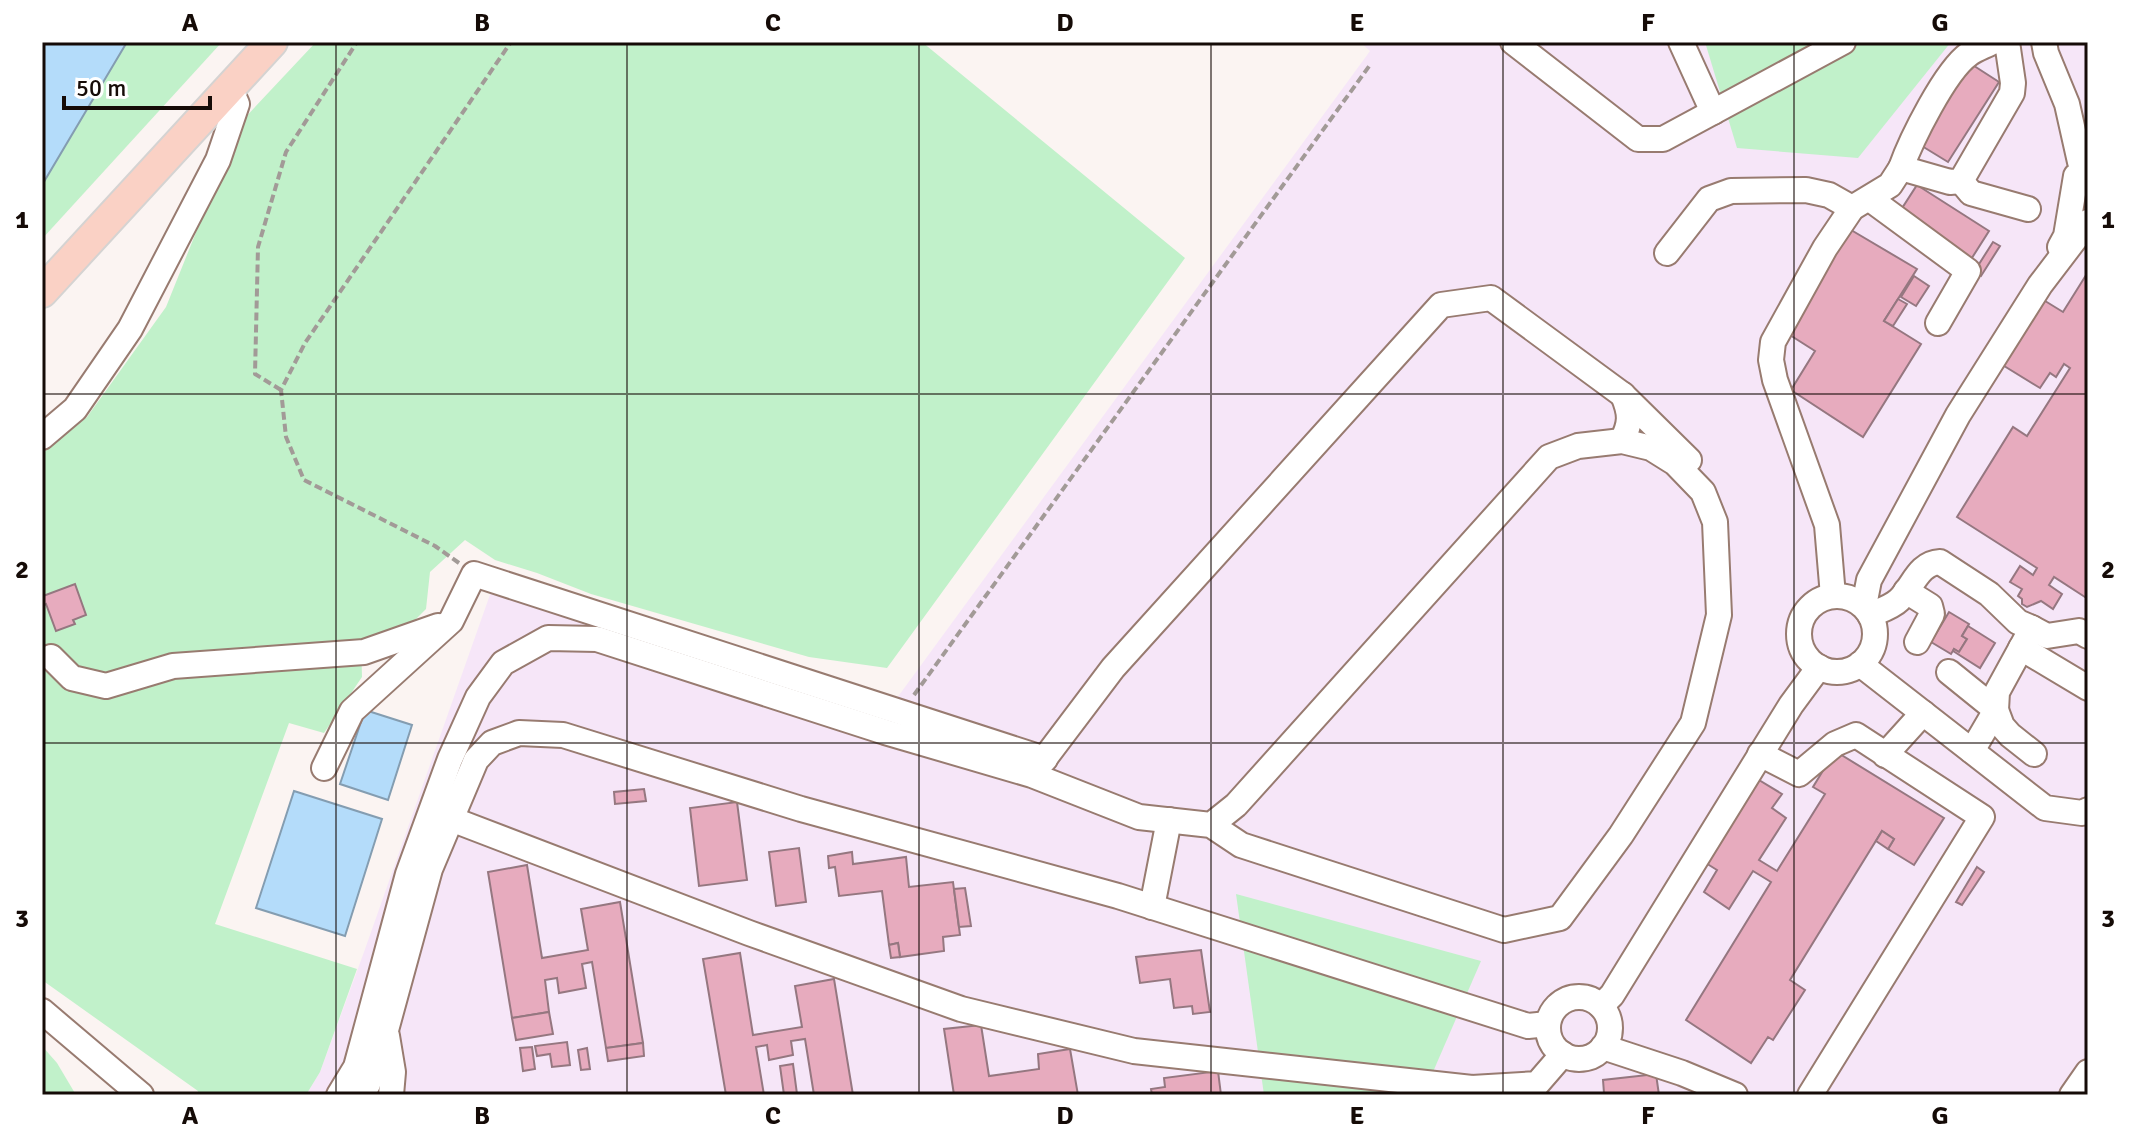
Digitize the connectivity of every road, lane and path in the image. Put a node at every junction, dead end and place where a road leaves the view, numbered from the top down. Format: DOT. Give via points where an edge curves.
graph roads {
  1 [pos="249,42"];
  2 [pos="272,42"];
  3 [pos="357,42"];
  4 [pos="511,42"];
  5 [pos="1513,42"];
  6 [pos="1681,42"];
  7 [pos="1843,42"];
  8 [pos="1992,42"];
  9 [pos="2007,42"];
  10 [pos="2044,42"];
  11 [pos="1370,65"];
  12 [pos="230,88"];
  13 [pos="1713,112"];
  14 [pos="2081,161"];
  15 [pos="1901,168"];
  16 [pos="1961,181"];
  17 [pos="1861,203"];
  18 [pos="2088,204"];
  19 [pos="2028,209"];
  20 [pos="2088,222"];
  21 [pos="1667,253"];
  22 [pos="42,266"];
  23 [pos="2040,285"];
  24 [pos="42,292"];
  25 [pos="1938,323"];
  26 [pos="281,390"];
  27 [pos="1623,395"];
  28 [pos="42,437"];
  29 [pos="1622,441"];
  30 [pos="1703,492"];
  31 [pos="474,574"];
  32 [pos="1906,591"];
  33 [pos="1833,596"];
  34 [pos="1867,611"];
  35 [pos="451,621"];
  36 [pos="2088,636"];
  37 [pos="2027,638"];
  38 [pos="1917,642"];
  39 [pos="51,657"];
  40 [pos="1860,664"];
  41 [pos="1819,667"];
  42 [pos="1949,672"];
  43 [pos="2088,688"];
  44 [pos="1996,710"];
  45 [pos="902,712"];
  46 [pos="1923,713"];
  47 [pos="1972,751"];
  48 [pos="1760,754"];
  49 [pos="2034,754"];
  50 [pos="1885,755"];
  51 [pos="1038,767"];
  52 [pos="324,768"];
  53 [pos="2088,810"];
  54 [pos="451,819"];
  55 [pos="1169,820"];
  56 [pos="1211,825"];
  57 [pos="1152,907"];
  58 [pos="1601,1006"];
  59 [pos="42,1011"];
  60 [pos="1548,1024"];
  61 [pos="386,1030"];
  62 [pos="1603,1047"];
  63 [pos="1563,1054"];
  64 [pos="2088,1072"];
  65 [pos="365,1090"];
  66 [pos="134,1092"];
  67 [pos="395,1094"];
  68 [pos="339,1095"];
  69 [pos="1735,1095"];
  70 [pos="1810,1095"];
  71 [pos="2072,1095"];
  1 -- 22 [label="main road"];
  2 -- 12 [label="main road"];
  3 -- 26 [label="path" via="286,152 258,247 255,374"];
  4 -- 26 [label="path" via="305,343"];
  5 -- 13 [label="street" via="1638,139 1663,139"];
  6 -- 13 [label="street"];
  7 -- 13 [label="street"];
  8 -- 15 [label="street" via="1956,67 1917,129"];
  9 -- 16 [label="street" via="2012,93"];
  10 -- 14 [label="street"];
  11 -- 45 [label="path"];
  12 -- 24 [label="main road"];
  12 -- 28 [label="street" via="237,104 218,160 130,329 75,409"];
  14 -- 18 [label="street" via="2080,192"];
  14 -- 23 [label="street" via="2066,236"];
  15 -- 16 [label="street"];
  15 -- 17 [label="street" via="1890,185"];
  16 -- 19 [label="street" via="1971,193"];
  17 -- 21 [label="street" via="1806,190 1731,191 1709,199"];
  17 -- 25 [label="street" via="1968,271"];
  17 -- 33 [label="street" via="1825,248 1773,342 1771,360 1827,525"];
  20 -- 23 [label="street"];
  23 -- 34 [label="street" via="1958,415 1869,580"];
  26 -- 31 [label="path" via="286,437 304,480 435,546"];
  27 -- 29 [label="street" via="1630,424"];
  27 -- 30 [label="street" via="1688,459"];
  27 -- 51 [label="street" via="1491,298 1441,305 1113,668"];
  29 -- 30 [label="street" via="1651,448 1675,463"];
  29 -- 56 [label="street" via="1578,446 1549,457 1236,805"];
  30 -- 56 [label="street" via="1715,522 1719,615 1693,723 1560,918 1504,930 1241,845"];
  31 -- 35 [label="street"];
  31 -- 45 [label="street"];
  32 -- 34 [label="street" via="1898,602"];
  32 -- 37 [label="street" via="1922,569 1940,562 1989,594"];
  32 -- 38 [label="street" via="1930,606 1932,614"];
  33 -- 34 [label="street" via="1844,596"];
  33 -- 41 [label="street" via="1811,606 1800,627 1803,650"];
  34 -- 40 [label="street" via="1875,636"];
  35 -- 39 [label="street" via="364,652 173,666 106,686 72,678"];
  35 -- 52 [label="street" via="352,711"];
  36 -- 37 [label="street" via="2079,631"];
  37 -- 43 [label="street"];
  37 -- 44 [label="street" via="1997,692"];
  40 -- 41 [label="street" via="1841,672"];
  40 -- 46 [label="street"];
  41 -- 48 [label="street"];
  42 -- 44 [label="street"];
  44 -- 47 [label="street"];
  44 -- 49 [label="street" via="2002,726"];
  45 -- 51 [label="street"];
  46 -- 47 [label="street"];
  46 -- 50 [label="street"];
  47 -- 53 [label="street" via="2045,808"];
  48 -- 50 [label="street" via="1799,774 1835,744 1856,735"];
  48 -- 58 [label="street"];
  50 -- 70 [label="street" via="1982,817"];
  51 -- 55 [label="street" via="1139,817"];
  51 -- 68 [label="street" via="885,732 597,639 548,638 503,663 478,697 408,874 356,1067"];
  54 -- 57 [label="street" via="476,760 492,743 519,733 563,735 801,809"];
  54 -- 61 [label="street" via="430,869"];
  54 -- 63 [label="street" via="961,1009 1134,1051 1472,1088 1537,1084"];
  55 -- 56 [label="street"];
  55 -- 57 [label="street"];
  57 -- 60 [label="street" via="1528,1026"];
  58 -- 60 [label="street" via="1574,997 1556,1006"];
  58 -- 62 [label="street" via="1610,1022"];
  59 -- 66 [label="street"];
  60 -- 63 [label="street" via="1551,1041"];
  61 -- 65 [label="street"];
  61 -- 67 [label="street"];
  62 -- 63 [label="street" via="1588,1057"];
  62 -- 69 [label="street"];
  64 -- 71 [label="street"];
  65 -- 67 [label="street"];
}
